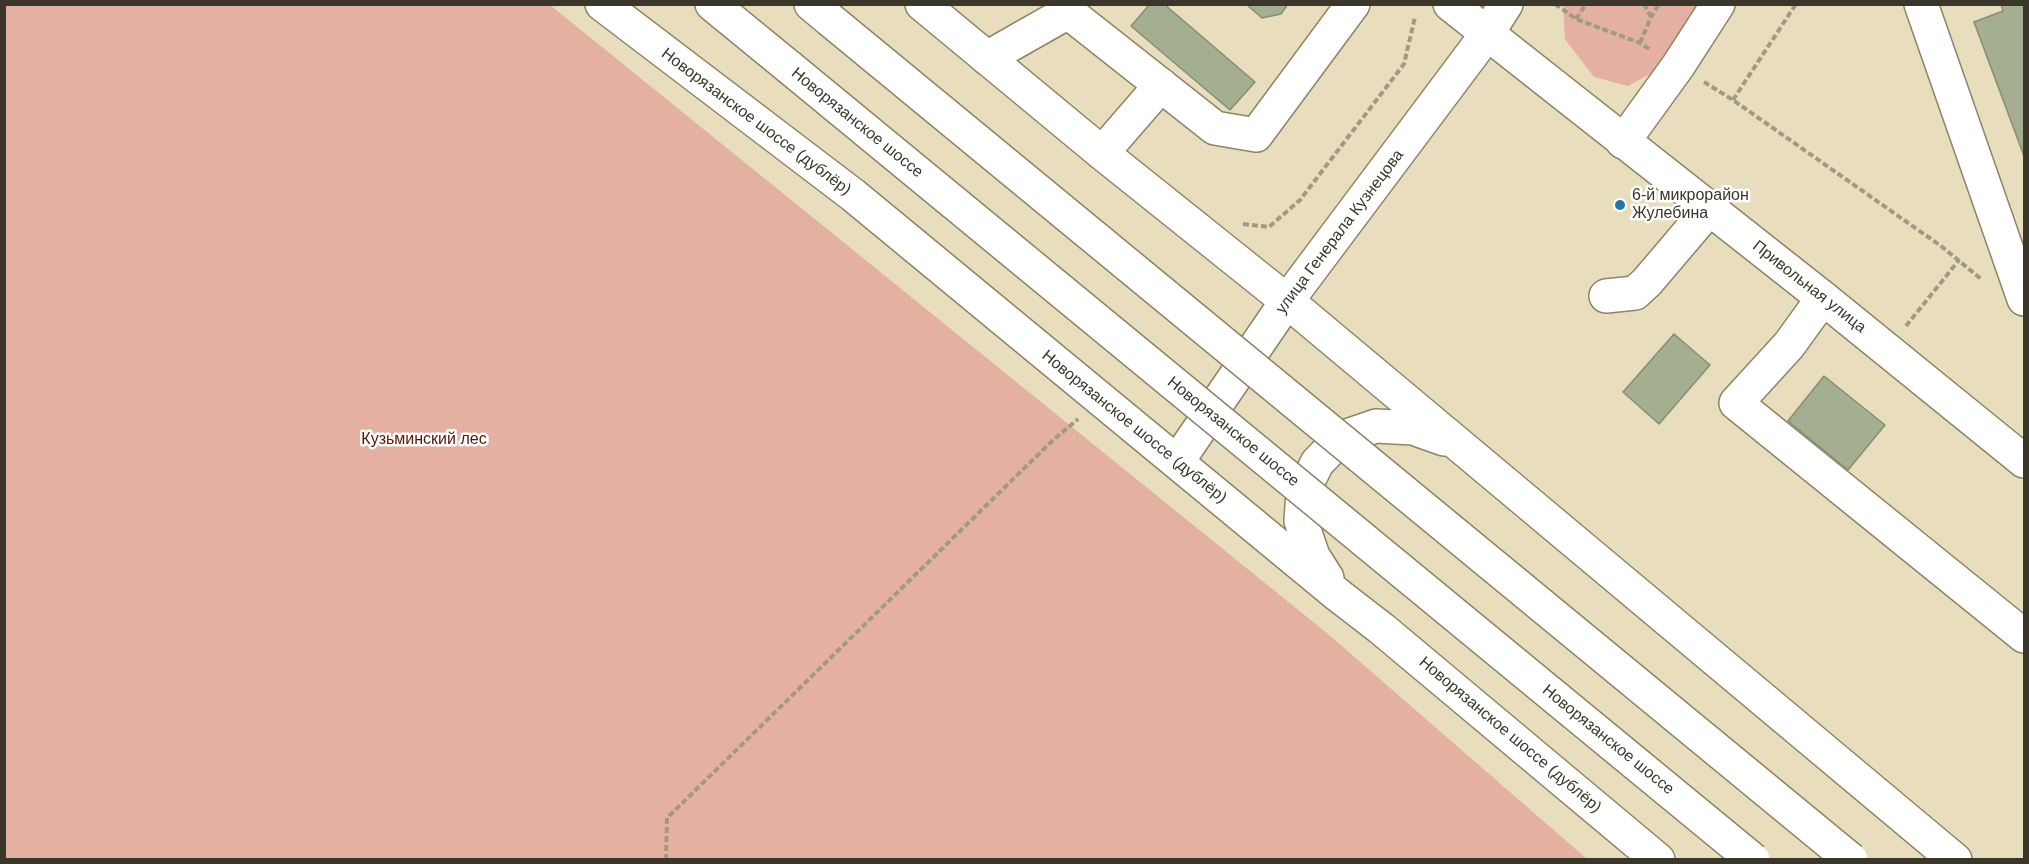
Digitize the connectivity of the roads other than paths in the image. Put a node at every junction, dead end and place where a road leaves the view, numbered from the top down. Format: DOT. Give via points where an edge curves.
graph roads {
  1 [pos="602,4"];
  2 [pos="712,4"];
  3 [pos="922,4"];
  4 [pos="1353,4"];
  5 [pos="1450,4"];
  6 [pos="1506,4"];
  7 [pos="1718,4"];
  8 [pos="1921,4"];
  9 [pos="1067,8"];
  10 [pos="820,12"];
  11 [pos="1487,34"];
  12 [pos="987,58"];
  13 [pos="1161,85"];
  14 [pos="1623,142"];
  15 [pos="1102,153"];
  16 [pos="1709,209"];
  17 [pos="1606,296"];
  18 [pos="1823,298"];
  19 [pos="2025,298"];
  20 [pos="1287,301"];
  21 [pos="1454,442"];
  22 [pos="2025,461"];
  23 [pos="1177,462"];
  24 [pos="1338,595"];
  25 [pos="2025,636"];
  26 [pos="1658,860"];
  27 [pos="1754,860"];
  28 [pos="1851,860"];
  29 [pos="1955,860"];
  1 -- 23 [label="main road, Новорязанское шоссе (дублёр)" via="853,195"];
  2 -- 27 [label="main road, Новорязанское шоссе, bridge"];
  3 -- 12 [label="main road"];
  4 -- 13 [label="main road" via="1256,135 1215,128"];
  5 -- 11 [label="main road, Привольная улица"];
  6 -- 11 [label="main road, улица Генерала Кузнецова"];
  7 -- 14 [label="main road"];
  8 -- 19 [label="main road"];
  9 -- 12 [label="main road"];
  9 -- 13 [label="main road"];
  10 -- 28 [label="main road, bridge"];
  11 -- 14 [label="main road, Привольная улица"];
  11 -- 20 [label="main road, улица Генерала Кузнецова"];
  12 -- 15 [label="main road"];
  13 -- 15 [label="main road"];
  14 -- 16 [label="main road, Привольная улица"];
  15 -- 20 [label="main road"];
  16 -- 17 [label="main road" via="1635,293"];
  16 -- 18 [label="main road, Привольная улица"];
  18 -- 22 [label="main road, Привольная улица"];
  18 -- 25 [label="main road" via="1789,345 1736,403"];
  20 -- 21 [label="main road"];
  20 -- 23 [label="main road, улица Генерала Кузнецова"];
  21 -- 24 [label="main road" via="1413,428 1376,426 1341,438 1317,463 1303,492 1301,521 1313,556"];
  21 -- 29 [label="main road"];
  23 -- 24 [label="main road, Новорязанское шоссе (дублёр)"];
  24 -- 26 [label="main road, Новорязанское шоссе (дублёр)"];
}
